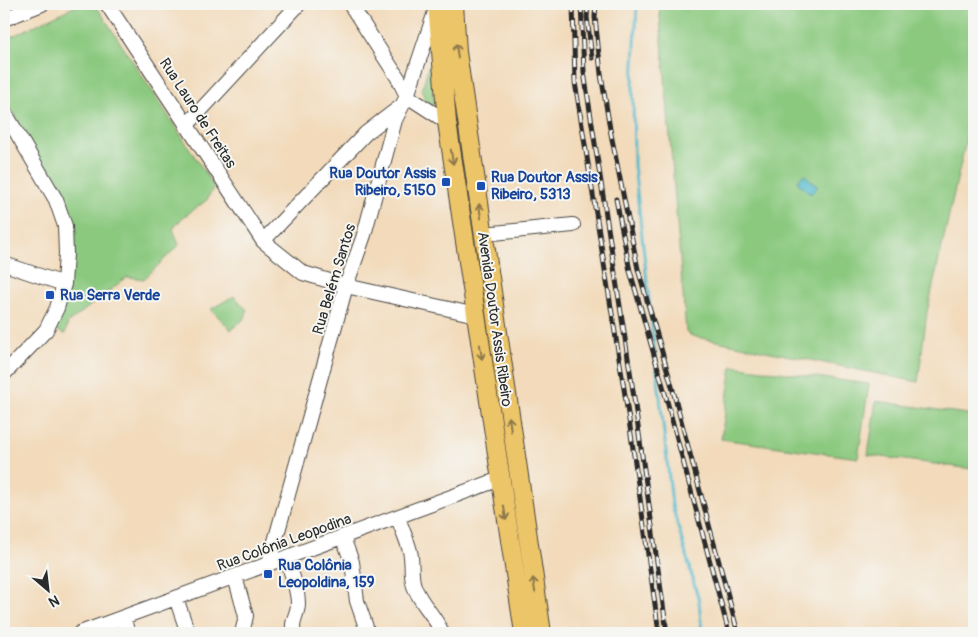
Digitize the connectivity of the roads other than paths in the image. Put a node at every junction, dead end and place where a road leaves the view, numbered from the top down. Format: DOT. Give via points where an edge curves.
graph roads {
  1 [pos="42,4"];
  2 [pos="107,4"];
  3 [pos="299,4"];
  4 [pos="350,4"];
  5 [pos="443,5"];
  6 [pos="4,19"];
  7 [pos="404,101"];
  8 [pos="4,111"];
  9 [pos="447,122"];
  10 [pos="186,126"];
  11 [pos="573,225"];
  12 [pos="484,234"];
  13 [pos="263,240"];
  14 [pos="4,264"];
  15 [pos="64,284"];
  16 [pos="346,286"];
  17 [pos="476,315"];
  18 [pos="4,374"];
  19 [pos="500,479"];
  20 [pos="398,518"];
  21 [pos="343,538"];
  22 [pos="286,558"];
  23 [pos="270,563"];
  24 [pos="235,577"];
  25 [pos="176,598"];
  26 [pos="123,618"];
  27 [pos="80,633"];
  28 [pos="128,633"];
  29 [pos="188,633"];
  30 [pos="242,633"];
  31 [pos="294,633"];
  32 [pos="368,633"];
  33 [pos="442,633"];
  34 [pos="524,633"];
  35 [pos="542,633"];
  1 -- 6 [label="street"];
  2 -- 10 [label="street, Rua Lauro de Freitas"];
  3 -- 10 [label="street"];
  4 -- 7 [label="street" via="398,78"];
  5 -- 7 [label="street, Rua Belém Santos"];
  5 -- 9 [label="main road, Avenida Doutor Assis Ribeiro"];
  12 -- 5 [label="main road, Avenida Doutor Assis Ribeiro, one-way" via="457,52"];
  7 -- 9 [label="street"];
  7 -- 13 [label="street" via="366,133"];
  7 -- 16 [label="street, Rua Belém Santos"];
  8 -- 15 [label="street" via="56,200 65,226"];
  9 -- 17 [label="main road, Avenida Doutor Assis Ribeiro, one-way"];
  10 -- 13 [label="street, Rua Lauro de Freitas"];
  11 -- 12 [label="street"];
  35 -- 12 [label="main road, Avenida Doutor Assis Ribeiro, one-way"];
  13 -- 16 [label="street, Rua Lauro de Freitas" via="303,273"];
  14 -- 15 [label="street"];
  15 -- 18 [label="street" via="46,330"];
  16 -- 17 [label="street, Rua Lauro de Freitas"];
  16 -- 23 [label="street, Rua Belém Santos"];
  17 -- 19 [label="main road, Avenida Doutor Assis Ribeiro, one-way"];
  19 -- 20 [label="street, Rua Colônia Leopodina"];
  19 -- 34 [label="main road, Avenida Doutor Assis Ribeiro, one-way"];
  20 -- 21 [label="street, Rua Colônia Leopodina"];
  20 -- 33 [label="street" via="411,552 414,586 424,606 436,618"];
  21 -- 22 [label="street, Rua Colônia Leopodina"];
  21 -- 32 [label="street" via="352,562 357,601"];
  22 -- 23 [label="street, Rua Colônia Leopodina"];
  22 -- 31 [label="street" via="298,596 292,622"];
  23 -- 24 [label="street, Rua Colônia Leopodina"];
  24 -- 25 [label="street, Rua Colônia Leopodina"];
  24 -- 30 [label="street" via="246,616"];
  25 -- 26 [label="street, Rua Colônia Leopodina"];
  25 -- 29 [label="street"];
  26 -- 27 [label="street, Rua Colônia Leopodina"];
  26 -- 28 [label="street"];
}
